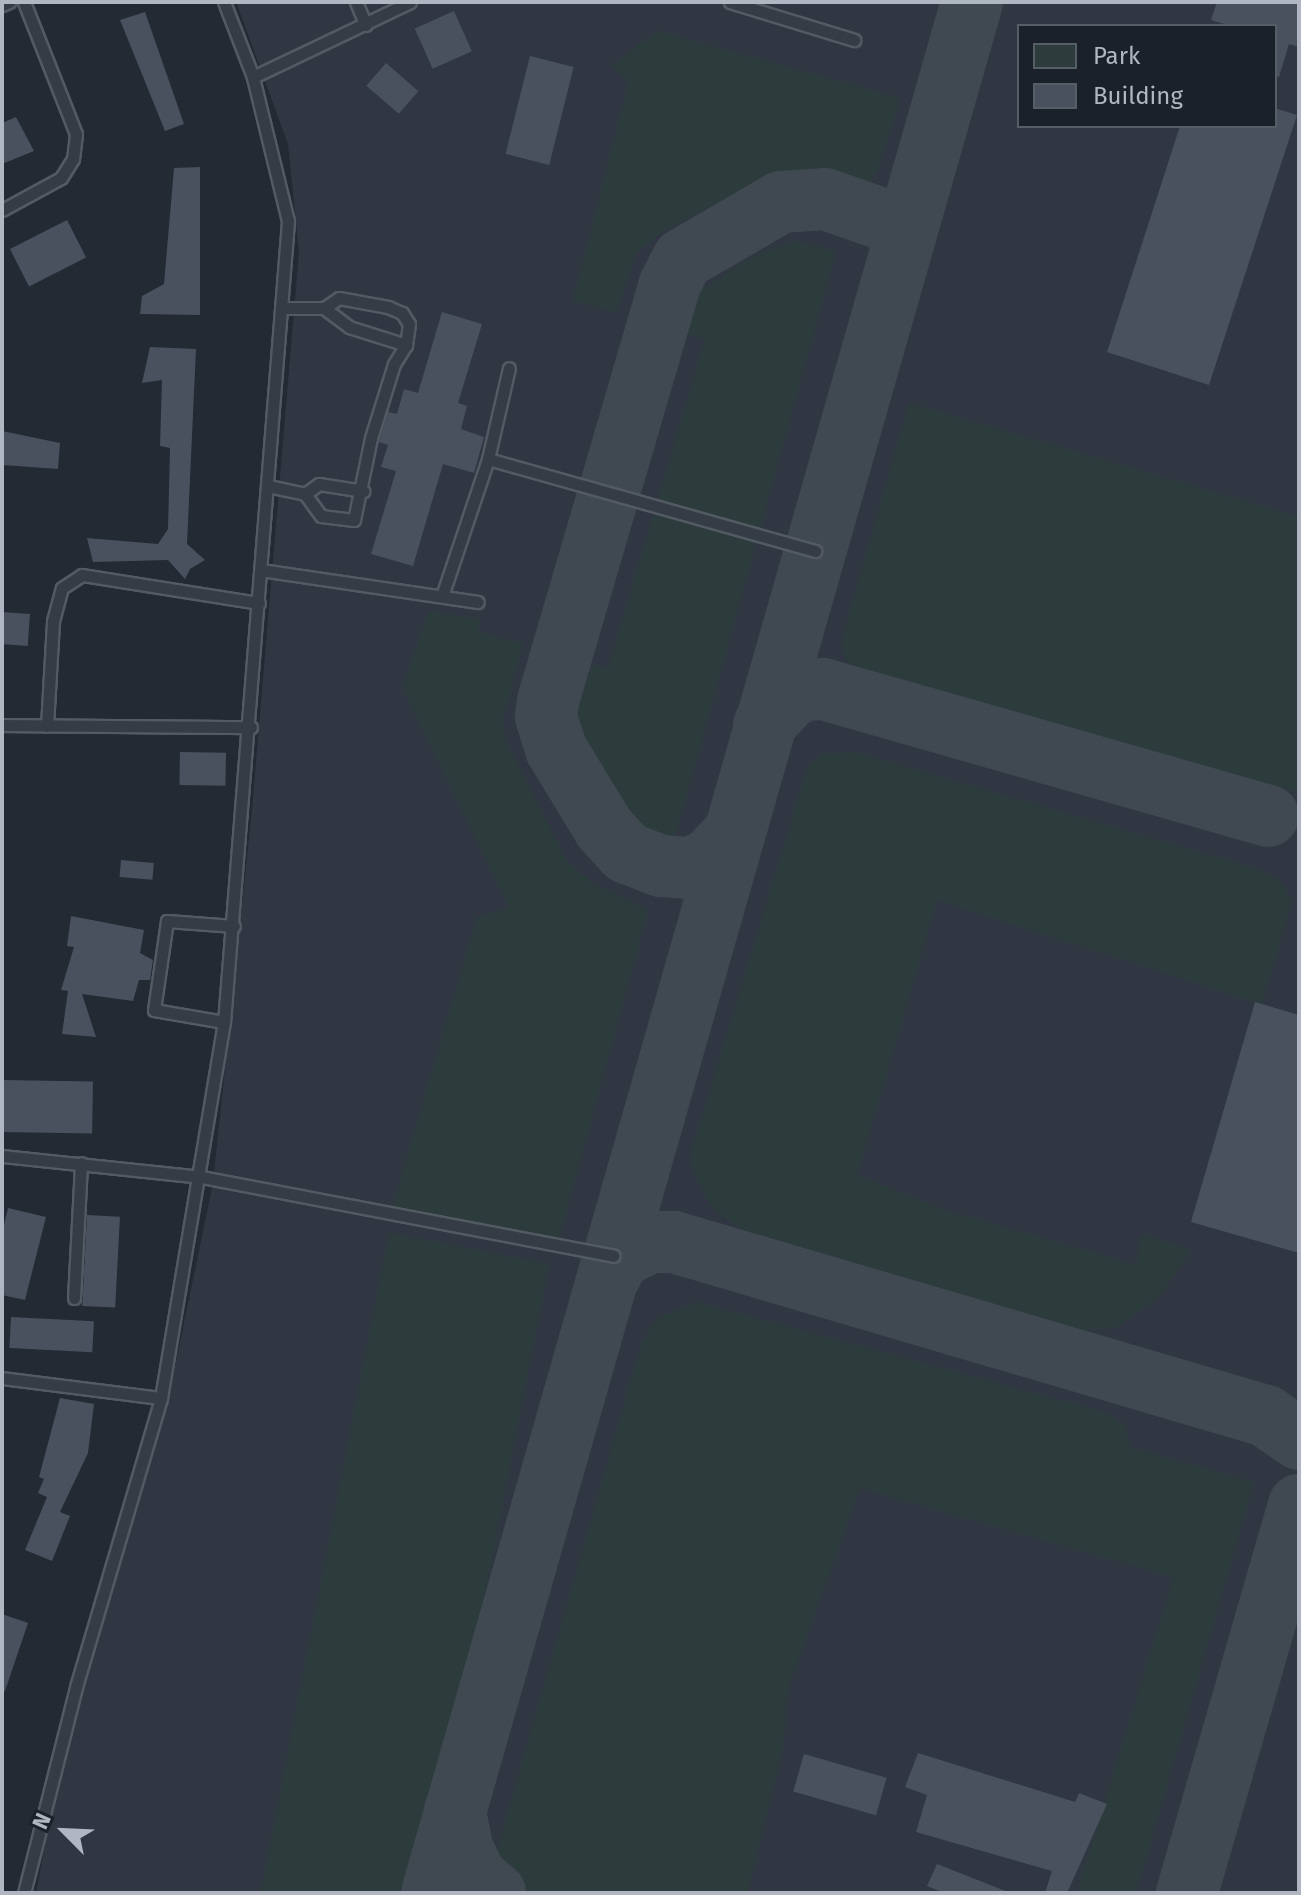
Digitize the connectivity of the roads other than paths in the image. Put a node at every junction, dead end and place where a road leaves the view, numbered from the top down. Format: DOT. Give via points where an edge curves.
graph roads {
  1 [pos="9,2"];
  2 [pos="24,2"];
  3 [pos="224,2"];
  4 [pos="356,2"];
  5 [pos="410,2"];
  6 [pos="730,2"];
  7 [pos="2,5"];
  8 [pos="366,25"];
  9 [pos="854,40"];
  10 [pos="253,77"];
  11 [pos="2,210"];
  12 [pos="284,308"];
  13 [pos="324,308"];
  14 [pos="406,345"];
  15 [pos="509,368"];
  16 [pos="488,459"];
  17 [pos="268,486"];
  18 [pos="363,491"];
  19 [pos="305,494"];
  20 [pos="815,551"];
  21 [pos="261,570"];
  22 [pos="442,596"];
  23 [pos="478,602"];
  24 [pos="259,603"];
  25 [pos="2,725"];
  26 [pos="47,726"];
  27 [pos="251,727"];
  28 [pos="234,926"];
  29 [pos="224,1022"];
  30 [pos="2,1156"];
  31 [pos="81,1163"];
  32 [pos="201,1177"];
  33 [pos="614,1256"];
  34 [pos="74,1298"];
  35 [pos="2,1378"];
  36 [pos="161,1398"];
  37 [pos="24,1893"];
  1 -- 7 [label="lane"];
  2 -- 11 [label="lane" via="76,134 73,159 61,178"];
  3 -- 10 [label="lane"];
  4 -- 8 [label="lane"];
  5 -- 8 [label="lane"];
  6 -- 9 [label="lane"];
  8 -- 10 [label="lane"];
  10 -- 12 [label="lane" via="288,221"];
  12 -- 13 [label="lane"];
  12 -- 17 [label="lane"];
  13 -- 14 [label="lane" via="349,327"];
  13 -- 14 [label="lane" via="339,298 402,313 409,324"];
  14 -- 18 [label="lane" via="394,364 371,438"];
  15 -- 16 [label="lane"];
  16 -- 20 [label="lane"];
  16 -- 22 [label="lane"];
  17 -- 19 [label="lane"];
  17 -- 21 [label="lane"];
  18 -- 19 [label="lane" via="319,484"];
  18 -- 19 [label="lane" via="357,516 349,523 321,516"];
  21 -- 22 [label="lane"];
  21 -- 24 [label="lane"];
  22 -- 23 [label="lane"];
  24 -- 26 [label="lane" via="82,575 62,588 53,621"];
  24 -- 27 [label="lane"];
  25 -- 26 [label="lane"];
  26 -- 27 [label="lane"];
  27 -- 28 [label="lane"];
  28 -- 29 [label="lane"];
  28 -- 29 [label="lane" via="167,921 154,1010"];
  29 -- 32 [label="lane"];
  30 -- 31 [label="lane"];
  31 -- 32 [label="lane"];
  31 -- 34 [label="lane"];
  32 -- 33 [label="lane"];
  32 -- 36 [label="lane"];
  35 -- 36 [label="lane"];
  36 -- 37 [label="lane" via="76,1687"];
}
